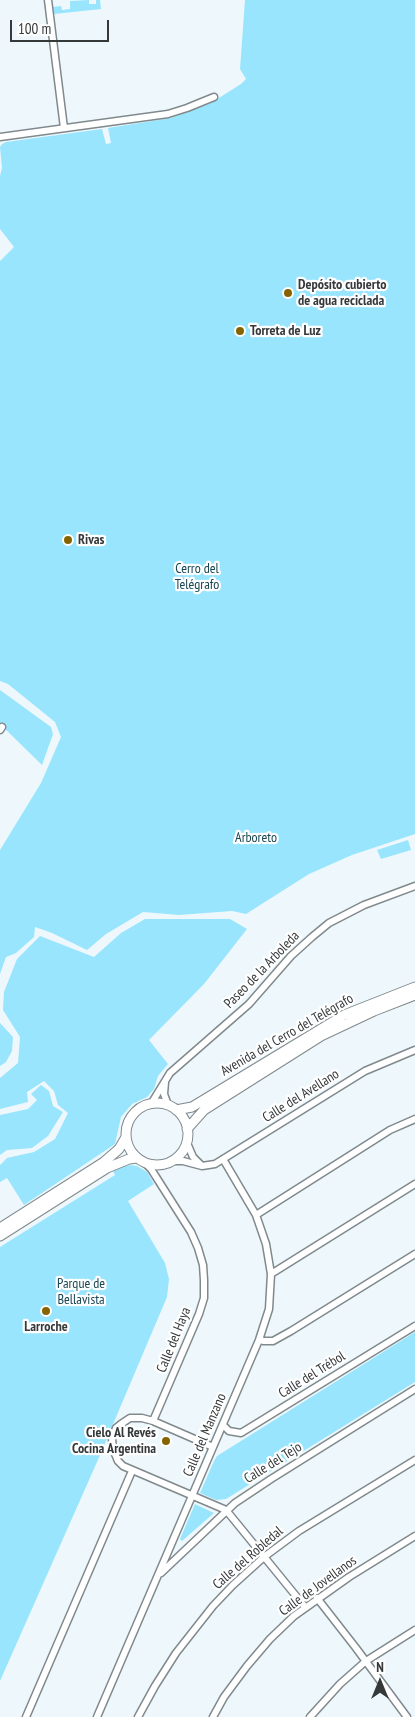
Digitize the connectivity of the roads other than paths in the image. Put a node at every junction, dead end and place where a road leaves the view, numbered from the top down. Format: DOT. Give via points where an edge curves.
graph roads {
  1 [pos="48,0"];
  2 [pos="214,97"];
  3 [pos="64,128"];
  4 [pos="0,137"];
  5 [pos="415,886"];
  6 [pos="415,987"];
  7 [pos="415,995"];
  8 [pos="415,1050"];
  9 [pos="166,1079"];
  10 [pos="151,1104"];
  11 [pos="172,1108"];
  12 [pos="415,1120"];
  13 [pos="187,1129"];
  14 [pos="126,1137"];
  15 [pos="186,1143"];
  16 [pos="223,1159"];
  17 [pos="141,1160"];
  18 [pos="172,1161"];
  19 [pos="202,1166"];
  20 [pos="415,1184"];
  21 [pos="256,1215"];
  22 [pos="0,1228"];
  23 [pos="0,1236"];
  24 [pos="415,1254"];
  25 [pos="271,1274"];
  26 [pos="415,1326"];
  27 [pos="259,1340"];
  28 [pos="415,1389"];
  29 [pos="153,1421"];
  30 [pos="223,1425"];
  31 [pos="213,1447"];
  32 [pos="415,1460"];
  33 [pos="132,1471"];
  34 [pos="192,1496"];
  35 [pos="226,1510"];
  36 [pos="415,1536"];
  37 [pos="264,1556"];
  38 [pos="159,1575"];
  39 [pos="317,1598"];
  40 [pos="305,1607"];
  41 [pos="415,1630"];
  42 [pos="366,1662"];
  43 [pos="26,1717"];
  44 [pos="97,1717"];
  45 [pos="138,1717"];
  46 [pos="213,1717"];
  47 [pos="310,1717"];
  48 [pos="407,1717"];
  1 -- 3 [label="street"];
  2 -- 3 [label="street" via="168,114"];
  3 -- 4 [label="street"];
  5 -- 9 [label="street, Paseo de la Arboleda" via="364,906 317,932 249,1004"];
  6 -- 11 [label="street, Avenida del Cerro del Telégrafo" via="344,1015 192,1107"];
  7 -- 13 [label="street, Avenida del Cerro del Telégrafo" via="365,1014 321,1036 204,1110"];
  8 -- 16 [label="street, Calle del Avellano" via="366,1071"];
  9 -- 10 [label="street, Paseo de la Arboleda"];
  9 -- 11 [label="street" via="164,1094"];
  10 -- 11 [label="street"];
  10 -- 14 [label="street" via="132,1115"];
  11 -- 13 [label="street" via="184,1119"];
  12 -- 21 [label="street" via="390,1130"];
  13 -- 15 [label="street"];
  14 -- 17 [label="street" via="128,1145"];
  14 -- 22 [label="street" via="120,1149 104,1162"];
  15 -- 18 [label="street"];
  15 -- 19 [label="street"];
  16 -- 19 [label="street, Calle del Avellano"];
  16 -- 21 [label="street, Calle del Manzano"];
  17 -- 18 [label="street" via="154,1165"];
  17 -- 23 [label="street" via="129,1158 108,1168"];
  17 -- 29 [label="street, Calle del Haya" via="151,1169 191,1232 203,1265 204,1280 204,1298 199,1314"];
  18 -- 19 [label="street"];
  20 -- 25 [label="street"];
  21 -- 25 [label="street, Calle del Manzano" via="266,1244"];
  24 -- 27 [label="street" via="273,1341"];
  25 -- 27 [label="street, Calle del Manzano" via="269,1309"];
  26 -- 30 [label="street, Calle del Trébol" via="241,1434"];
  27 -- 30 [label="street, Calle del Manzano"];
  28 -- 35 [label="street, Calle del Tejo"];
  29 -- 31 [label="street"];
  29 -- 33 [label="street" via="130,1418 116,1428 113,1449 118,1461"];
  30 -- 31 [label="street, Calle del Manzano"];
  31 -- 34 [label="street, Calle del Manzano"];
  32 -- 37 [label="street, Calle del Robledal" via="298,1531"];
  33 -- 34 [label="street"];
  33 -- 43 [label="street"];
  34 -- 35 [label="street"];
  34 -- 38 [label="street, Calle del Manzano"];
  35 -- 37 [label="street"];
  35 -- 38 [label="street, Calle del Tejo"];
  36 -- 39 [label="street, Calle de Jovellanos"];
  37 -- 40 [label="street"];
  37 -- 45 [label="street, Calle del Robledal" via="192,1630"];
  38 -- 44 [label="street, Calle del Manzano"];
  39 -- 40 [label="street, Calle de Jovellanos"];
  39 -- 42 [label="street"];
  40 -- 46 [label="street, Calle de Jovellanos" via="270,1639 247,1666"];
  41 -- 42 [label="street"];
  42 -- 47 [label="street" via="340,1684"];
  42 -- 48 [label="street"];
}
